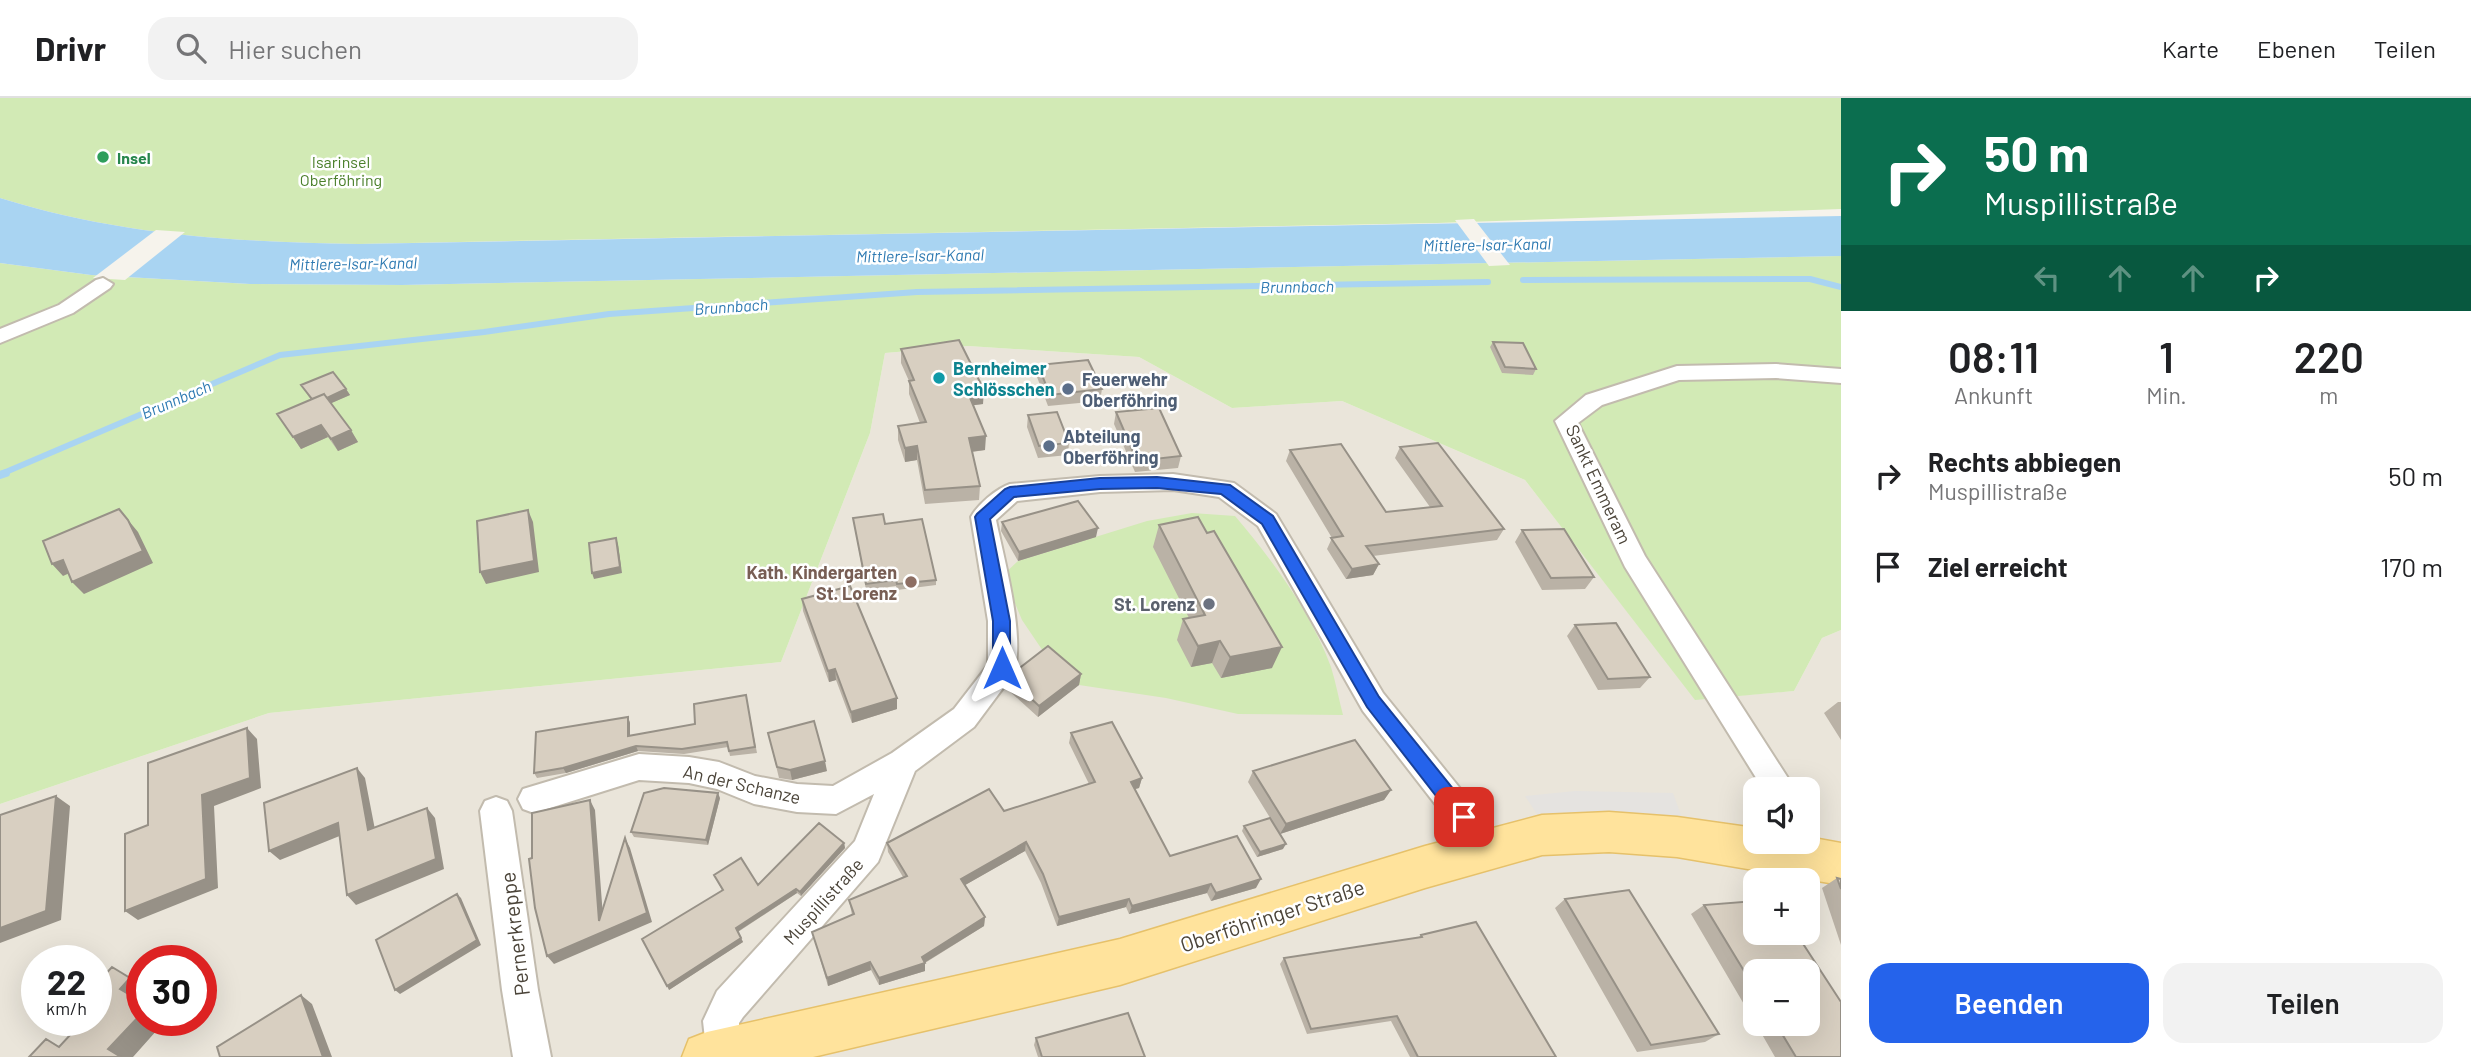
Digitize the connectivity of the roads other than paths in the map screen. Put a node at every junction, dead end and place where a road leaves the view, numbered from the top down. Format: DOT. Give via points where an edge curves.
graph roads {
  1 [pos="103,284"];
  2 [pos="0,337"];
  3 [pos="1841,376"];
  4 [pos="903,762"];
  5 [pos="1772,777"];
  6 [pos="534,799"];
  7 [pos="496,811"];
  8 [pos="1483,852"];
  9 [pos="1824,853"];
  10 [pos="715,1055"];
  11 [pos="531,1057"];
  1 -- 2 [label="street" via="66,309"];
  3 -- 5 [label="street, Sankt Emmeram" via="1776,371 1676,373 1594,400 1566,421 1633,560"];
  4 -- 6 [label="street, An der Schanze" via="836,800 754,790 690,770 639,767"];
  4 -- 8 [label="street" via="964,718 1002,668 1002,621 983,517 1010,492 1165,482 1225,489 1267,520 1373,702 1464,817"];
  4 -- 10 [label="street, Muspillistraße" via="867,851 730,1004 721,1020"];
  7 -- 11 [label="street, Pernerkreppe"];
  8 -- 9 [label="main road, Oberföhringer Straße" via="1542,835 1609,832"];
  8 -- 10 [label="main road, Oberföhringer Straße" via="1120,962"];
}
